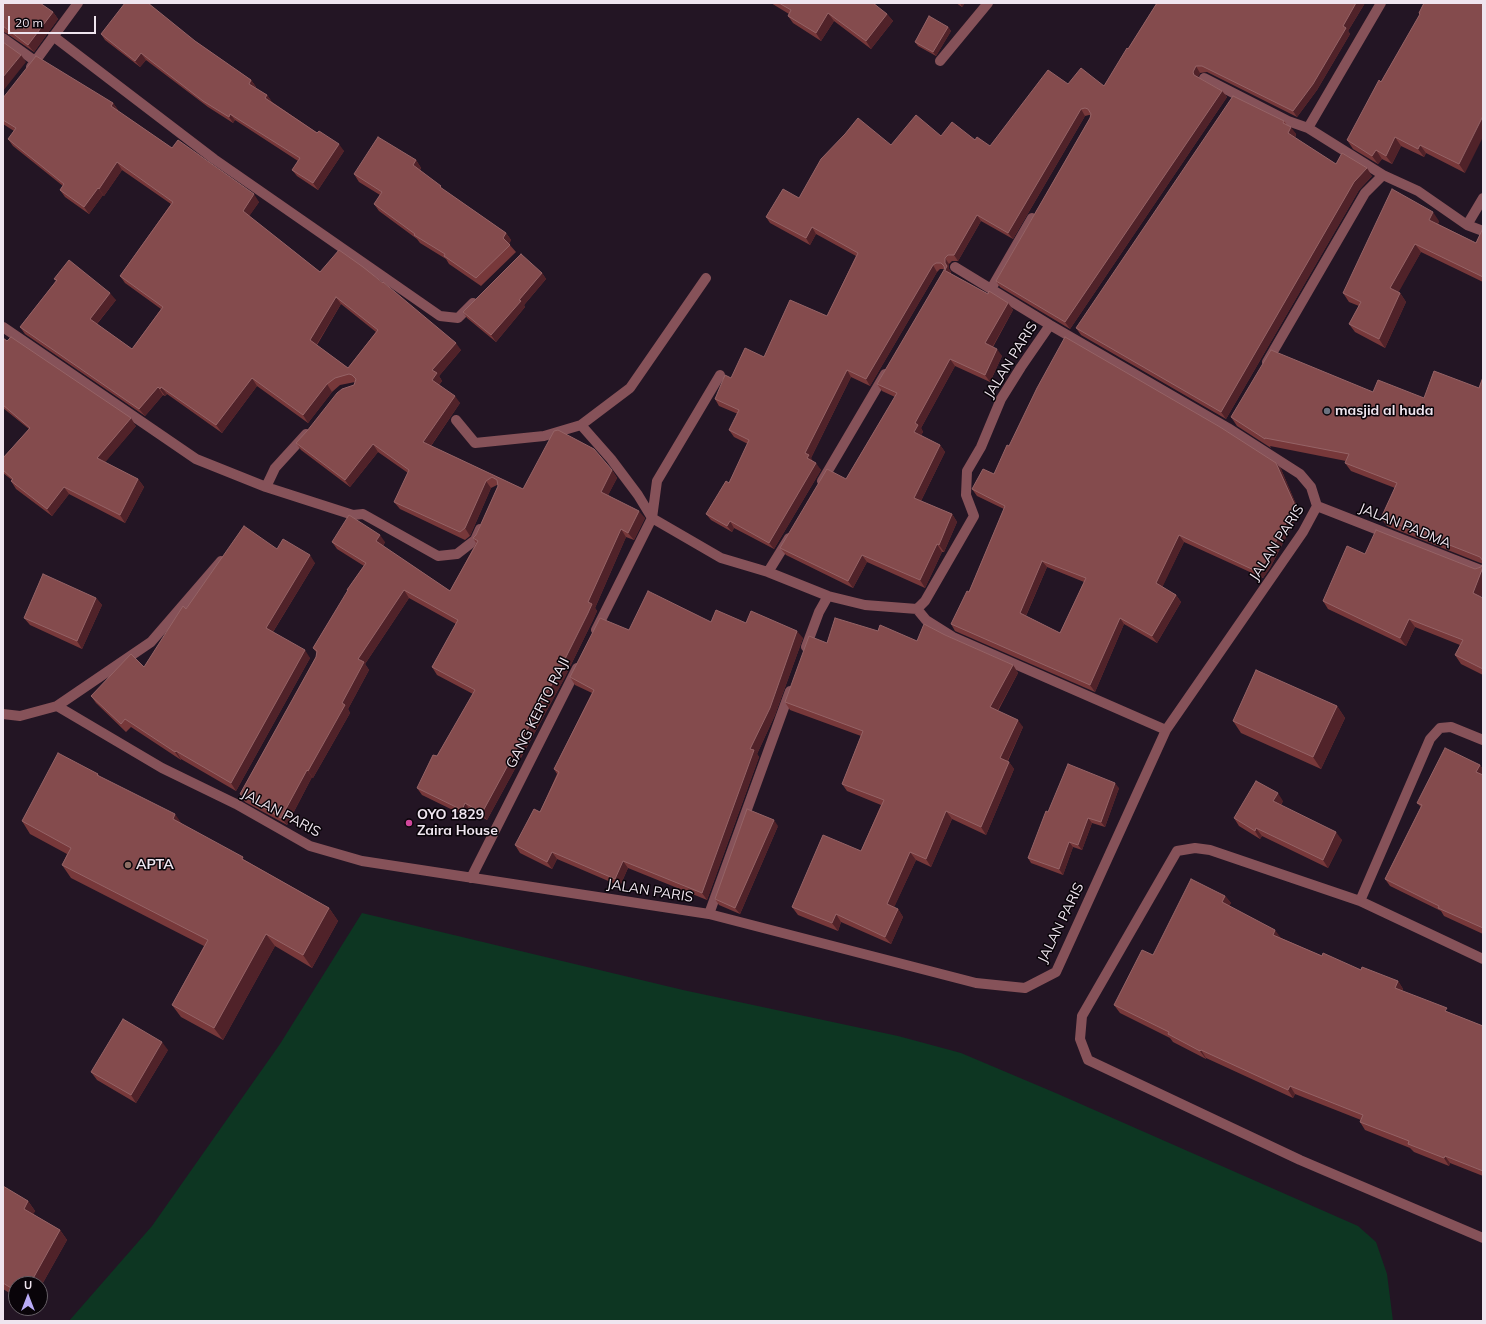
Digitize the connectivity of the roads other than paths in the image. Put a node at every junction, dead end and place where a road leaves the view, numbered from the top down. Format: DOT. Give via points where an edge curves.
graph roads {
  1 [pos="78,3"];
  2 [pos="988,3"];
  3 [pos="1381,3"];
  4 [pos="53,36"];
  5 [pos="3,38"];
  6 [pos="35,61"];
  7 [pos="940,61"];
  8 [pos="26,73"];
  9 [pos="1204,78"];
  10 [pos="1308,128"];
  11 [pos="1383,175"];
  12 [pos="1483,198"];
  13 [pos="1038,208"];
  14 [pos="1467,225"];
  15 [pos="1483,231"];
  16 [pos="955,267"];
  17 [pos="706,278"];
  18 [pos="991,289"];
  19 [pos="479,297"];
  20 [pos="1050,325"];
  21 [pos="3,327"];
  22 [pos="892,363"];
  23 [pos="1260,372"];
  24 [pos="720,375"];
  25 [pos="456,420"];
  26 [pos="582,425"];
  27 [pos="312,428"];
  28 [pos="266,486"];
  29 [pos="816,491"];
  30 [pos="1317,506"];
  31 [pos="652,518"];
  32 [pos="485,519"];
  33 [pos="792,532"];
  34 [pos="221,561"];
  35 [pos="1483,571"];
  36 [pos="768,572"];
  37 [pos="828,596"];
  38 [pos="917,609"];
  39 [pos="592,638"];
  40 [pos="803,656"];
  41 [pos="581,659"];
  42 [pos="795,678"];
  43 [pos="57,706"];
  44 [pos="3,714"];
  45 [pos="1166,730"];
  46 [pos="1483,740"];
  47 [pos="471,878"];
  48 [pos="1360,901"];
  49 [pos="709,914"];
  50 [pos="1483,958"];
  51 [pos="1483,1238"];
  1 -- 4 [label="street"];
  2 -- 7 [label="street"];
  3 -- 10 [label="street"];
  4 -- 6 [label="street"];
  4 -- 19 [label="street" via="214,159 440,316 458,318"];
  5 -- 6 [label="street"];
  6 -- 8 [label="street"];
  9 -- 10 [label="street" via="1234,98"];
  10 -- 11 [label="street"];
  11 -- 14 [label="street" via="1418,191"];
  11 -- 23 [label="street" via="1365,193"];
  12 -- 14 [label="street"];
  13 -- 18 [label="street"];
  14 -- 15 [label="street"];
  16 -- 18 [label="street"];
  17 -- 26 [label="street" via="630,388"];
  18 -- 20 [label="street"];
  20 -- 30 [label="street, JALAN PARIS" via="1074,334 1230,424 1300,474 1311,488"];
  20 -- 38 [label="street, JALAN PARIS" via="1001,399 981,447 967,471 966,495 974,516 925,601"];
  21 -- 28 [label="street" via="196,459"];
  22 -- 29 [label="street"];
  24 -- 31 [label="street" via="657,481"];
  25 -- 26 [label="street" via="476,443 544,436"];
  26 -- 31 [label="street" via="611,459"];
  27 -- 28 [label="street" via="275,468"];
  28 -- 32 [label="street" via="353,515 363,514 438,556 457,554 475,540"];
  30 -- 35 [label="street, JALAN PADMA"];
  30 -- 45 [label="street, JALAN PARIS" via="1303,532"];
  31 -- 36 [label="street" via="721,558"];
  31 -- 39 [label="street"];
  33 -- 36 [label="street"];
  34 -- 43 [label="street" via="151,642"];
  36 -- 37 [label="street"];
  37 -- 38 [label="street" via="866,604"];
  37 -- 40 [label="street" via="819,612"];
  38 -- 45 [label="street" via="926,620 953,637"];
  41 -- 47 [label="street, GANG KERTO RAJI"];
  42 -- 49 [label="street"];
  43 -- 44 [label="street" via="20,716"];
  43 -- 47 [label="street, JALAN PARIS" via="162,768 238,800 310,846 362,861"];
  45 -- 49 [label="street, JALAN PARIS" via="1056,972 1024,988 976,983"];
  46 -- 48 [label="street" via="1451,727 1440,728 1430,739"];
  47 -- 49 [label="street, JALAN PARIS"];
  48 -- 50 [label="street"];
  48 -- 51 [label="street" via="1210,850 1195,848 1177,851 1082,1016 1080,1039 1088,1060 1300,1160"];
}
